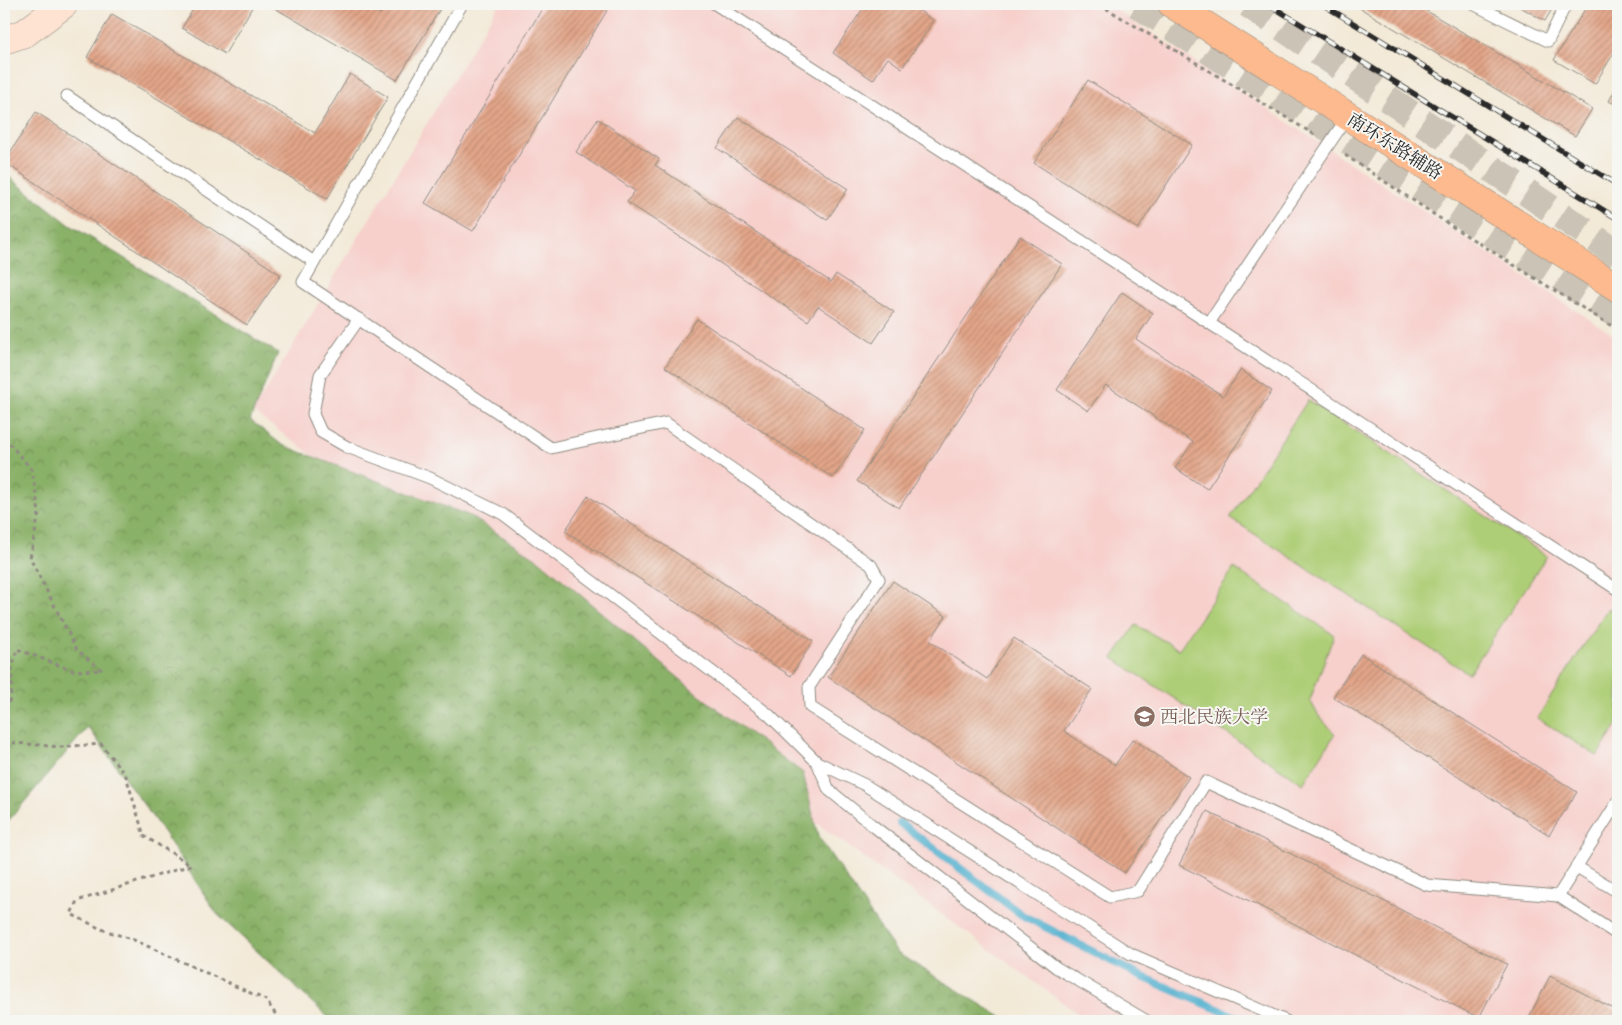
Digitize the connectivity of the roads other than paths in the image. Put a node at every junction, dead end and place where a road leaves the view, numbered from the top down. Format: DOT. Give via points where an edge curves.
graph roads {
  1 [pos="64,4"];
  2 [pos="462,4"];
  3 [pos="715,4"];
  4 [pos="1172,4"];
  5 [pos="1474,4"];
  6 [pos="1566,4"];
  7 [pos="4,40"];
  8 [pos="67,96"];
  9 [pos="1348,116"];
  10 [pos="314,262"];
  11 [pos="1618,288"];
  12 [pos="359,319"];
  13 [pos="1209,323"];
  14 [pos="1618,590"];
  15 [pos="816,762"];
  16 [pos="1618,801"];
  17 [pos="1577,867"];
  18 [pos="1618,892"];
  19 [pos="1558,896"];
  20 [pos="1618,935"];
  21 [pos="1147,1021"];
  22 [pos="1286,1021"];
  1 -- 7 [label="main road" via="25,32"];
  2 -- 10 [label="lane"];
  3 -- 13 [label="lane"];
  4 -- 9 [label="main road, 南环东路辅路"];
  5 -- 6 [label="lane" via="1548,40"];
  8 -- 10 [label="lane"];
  9 -- 11 [label="main road, 南环东路辅路"];
  9 -- 13 [label="lane"];
  10 -- 12 [label="lane" via="303,282"];
  12 -- 15 [label="lane" via="320,375 313,414 321,432 347,447 430,478 503,514 768,714"];
  12 -- 19 [label="lane" via="551,448 666,423 871,565 878,579 809,687 810,708 1110,897 1138,891 1206,782 1427,885"];
  13 -- 14 [label="lane"];
  15 -- 21 [label="lane" via="830,790 872,825 1057,968"];
  15 -- 22 [label="lane" via="866,786 1131,954"];
  16 -- 17 [label="lane"];
  17 -- 18 [label="lane"];
  17 -- 19 [label="lane"];
  19 -- 20 [label="lane"];
}
